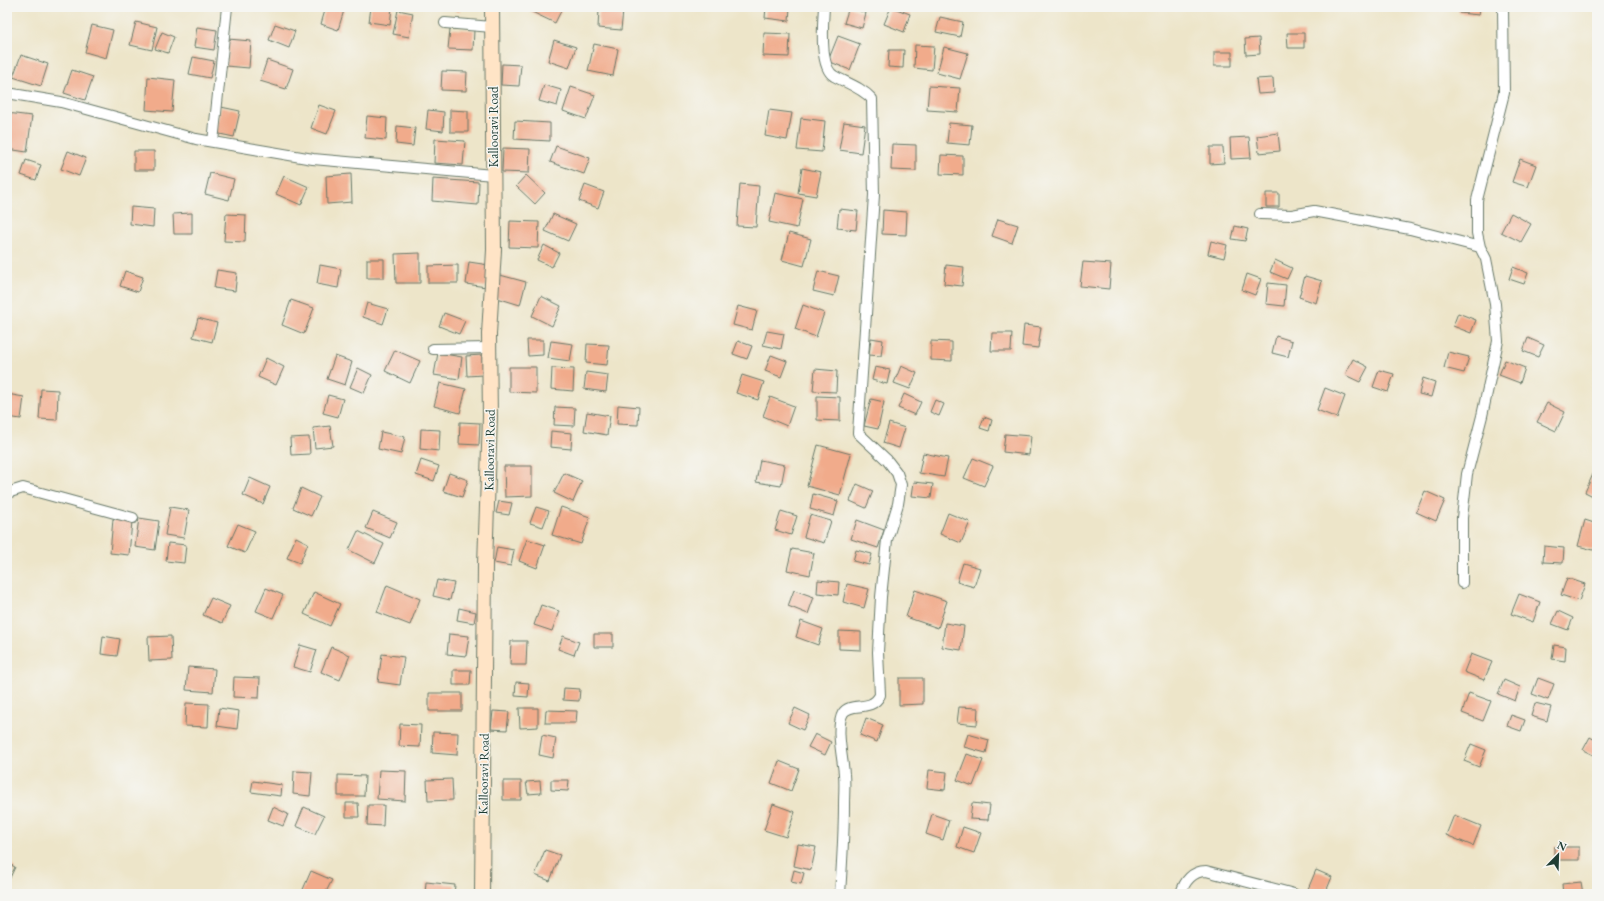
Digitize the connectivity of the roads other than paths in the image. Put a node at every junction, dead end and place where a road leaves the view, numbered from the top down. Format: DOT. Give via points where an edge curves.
graph roads {
  1 [pos="227,7"];
  2 [pos="492,7"];
  3 [pos="824,7"];
  4 [pos="1503,7"];
  5 [pos="445,23"];
  6 [pos="492,27"];
  7 [pos="7,93"];
  8 [pos="213,142"];
  9 [pos="493,175"];
  10 [pos="1260,214"];
  11 [pos="1480,247"];
  12 [pos="489,348"];
  13 [pos="433,349"];
  14 [pos="7,493"];
  15 [pos="133,518"];
  16 [pos="1462,584"];
  17 [pos="482,894"];
  18 [pos="840,894"];
  19 [pos="1181,894"];
  20 [pos="1294,894"];
  1 -- 8 [label="street"];
  2 -- 6 [label="main road, Kallooravi Road"];
  3 -- 18 [label="street" via="823,45 827,68 832,75 872,98 874,195 858,432 887,460 897,473 901,485 887,540 881,597 878,652 880,695 872,704 847,710 843,713 841,723 839,737 844,775 844,838"];
  4 -- 11 [label="street" via="1504,93 1477,200 1477,232"];
  5 -- 6 [label="street"];
  6 -- 9 [label="main road, Kallooravi Road"];
  7 -- 8 [label="street" via="61,102"];
  8 -- 9 [label="street" via="313,159"];
  9 -- 12 [label="main road, Kallooravi Road" via="494,250"];
  10 -- 11 [label="street" via="1292,215 1314,211 1410,228"];
  11 -- 16 [label="street" via="1486,259 1495,304 1498,341 1468,474 1462,518"];
  12 -- 13 [label="street"];
  12 -- 17 [label="main road, Kallooravi Road"];
  14 -- 15 [label="street" via="23,488"];
  19 -- 20 [label="street" via="1187,880 1197,871 1206,871"];
}
